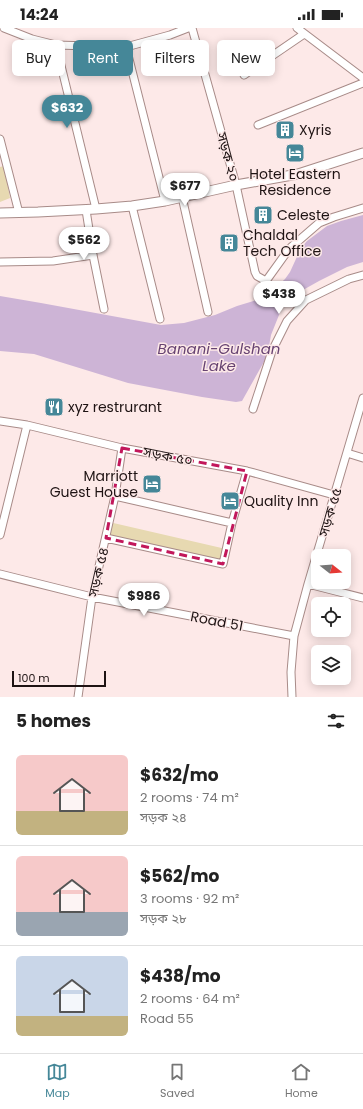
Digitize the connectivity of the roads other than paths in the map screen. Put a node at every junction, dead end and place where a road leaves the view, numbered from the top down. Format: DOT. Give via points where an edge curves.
graph roads {
  1 [pos="4,28"];
  2 [pos="188,28"];
  3 [pos="192,28"];
  4 [pos="297,28"];
  5 [pos="304,34"];
  6 [pos="36,40"];
  7 [pos="133,45"];
  8 [pos="275,54"];
  9 [pos="133,74"];
  10 [pos="64,76"];
  11 [pos="363,78"];
  12 [pos="363,83"];
  13 [pos="258,125"];
  14 [pos="0,139"];
  15 [pos="363,153"];
  16 [pos="236,185"];
  17 [pos="182,197"];
  18 [pos="165,200"];
  19 [pos="132,206"];
  20 [pos="363,208"];
  21 [pos="96,209"];
  22 [pos="86,210"];
  23 [pos="0,213"];
  24 [pos="19,213"];
  25 [pos="93,255"];
  26 [pos="0,262"];
  27 [pos="363,275"];
  28 [pos="104,309"];
  29 [pos="208,312"];
  30 [pos="160,320"];
  31 [pos="363,398"];
  32 [pos="252,409"];
  33 [pos="0,421"];
  34 [pos="27,426"];
  35 [pos="122,448"];
  36 [pos="347,453"];
  37 [pos="363,458"];
  38 [pos="247,471"];
  39 [pos="334,495"];
  40 [pos="115,496"];
  41 [pos="232,523"];
  42 [pos="0,535"];
  43 [pos="106,538"];
  44 [pos="0,574"];
  45 [pos="308,584"];
  46 [pos="92,597"];
  47 [pos="363,598"];
  48 [pos="294,636"];
  49 [pos="78,697"];
  50 [pos="292,697"];
  1 -- 6 [label="street"];
  2 -- 7 [label="street"];
  3 -- 16 [label="street, সড়ক ২০"];
  4 -- 5 [label="street"];
  5 -- 8 [label="street"];
  5 -- 11 [label="street"];
  9 -- 18 [label="street"];
  10 -- 21 [label="street"];
  12 -- 13 [label="street"];
  14 -- 24 [label="street"];
  15 -- 16 [label="street" via="298,174"];
  16 -- 17 [label="street"];
  16 -- 20 [label="street, সড়ক ২০" via="255,272 266,281 289,249 319,223"];
  17 -- 18 [label="street"];
  17 -- 29 [label="street"];
  18 -- 19 [label="street"];
  19 -- 21 [label="street"];
  19 -- 30 [label="street"];
  21 -- 22 [label="street"];
  22 -- 24 [label="street"];
  22 -- 25 [label="street"];
  23 -- 24 [label="street"];
  25 -- 26 [label="street" via="53,261"];
  25 -- 28 [label="street"];
  27 -- 32 [label="street" via="306,300 287,321 272,351"];
  31 -- 36 [label="street, সড়ক ৫৫"];
  33 -- 34 [label="street, সড়ক ৫০"];
  34 -- 35 [label="street, সড়ক ৫০"];
  34 -- 42 [label="street"];
  35 -- 38 [label="street, সড়ক ৫০"];
  35 -- 40 [label="street, সড়ক ৫৪"];
  36 -- 37 [label="street"];
  36 -- 39 [label="street, সড়ক ৫৫"];
  38 -- 39 [label="street, সড়ক ৫০"];
  38 -- 41 [label="street"];
  39 -- 45 [label="street, সড়ক ৫৫"];
  40 -- 41 [label="street"];
  40 -- 43 [label="street, সড়ক ৫৪"];
  41 -- 43 [label="street" via="223,564"];
  43 -- 46 [label="street, সড়ক ৫৪"];
  44 -- 46 [label="street, Road 51"];
  45 -- 47 [label="street"];
  45 -- 48 [label="street, সড়ক ৫৫"];
  46 -- 48 [label="street, Road 51"];
  46 -- 49 [label="street, সড়ক ৫৪"];
  48 -- 50 [label="street, সড়ক ৫৫"];
}
